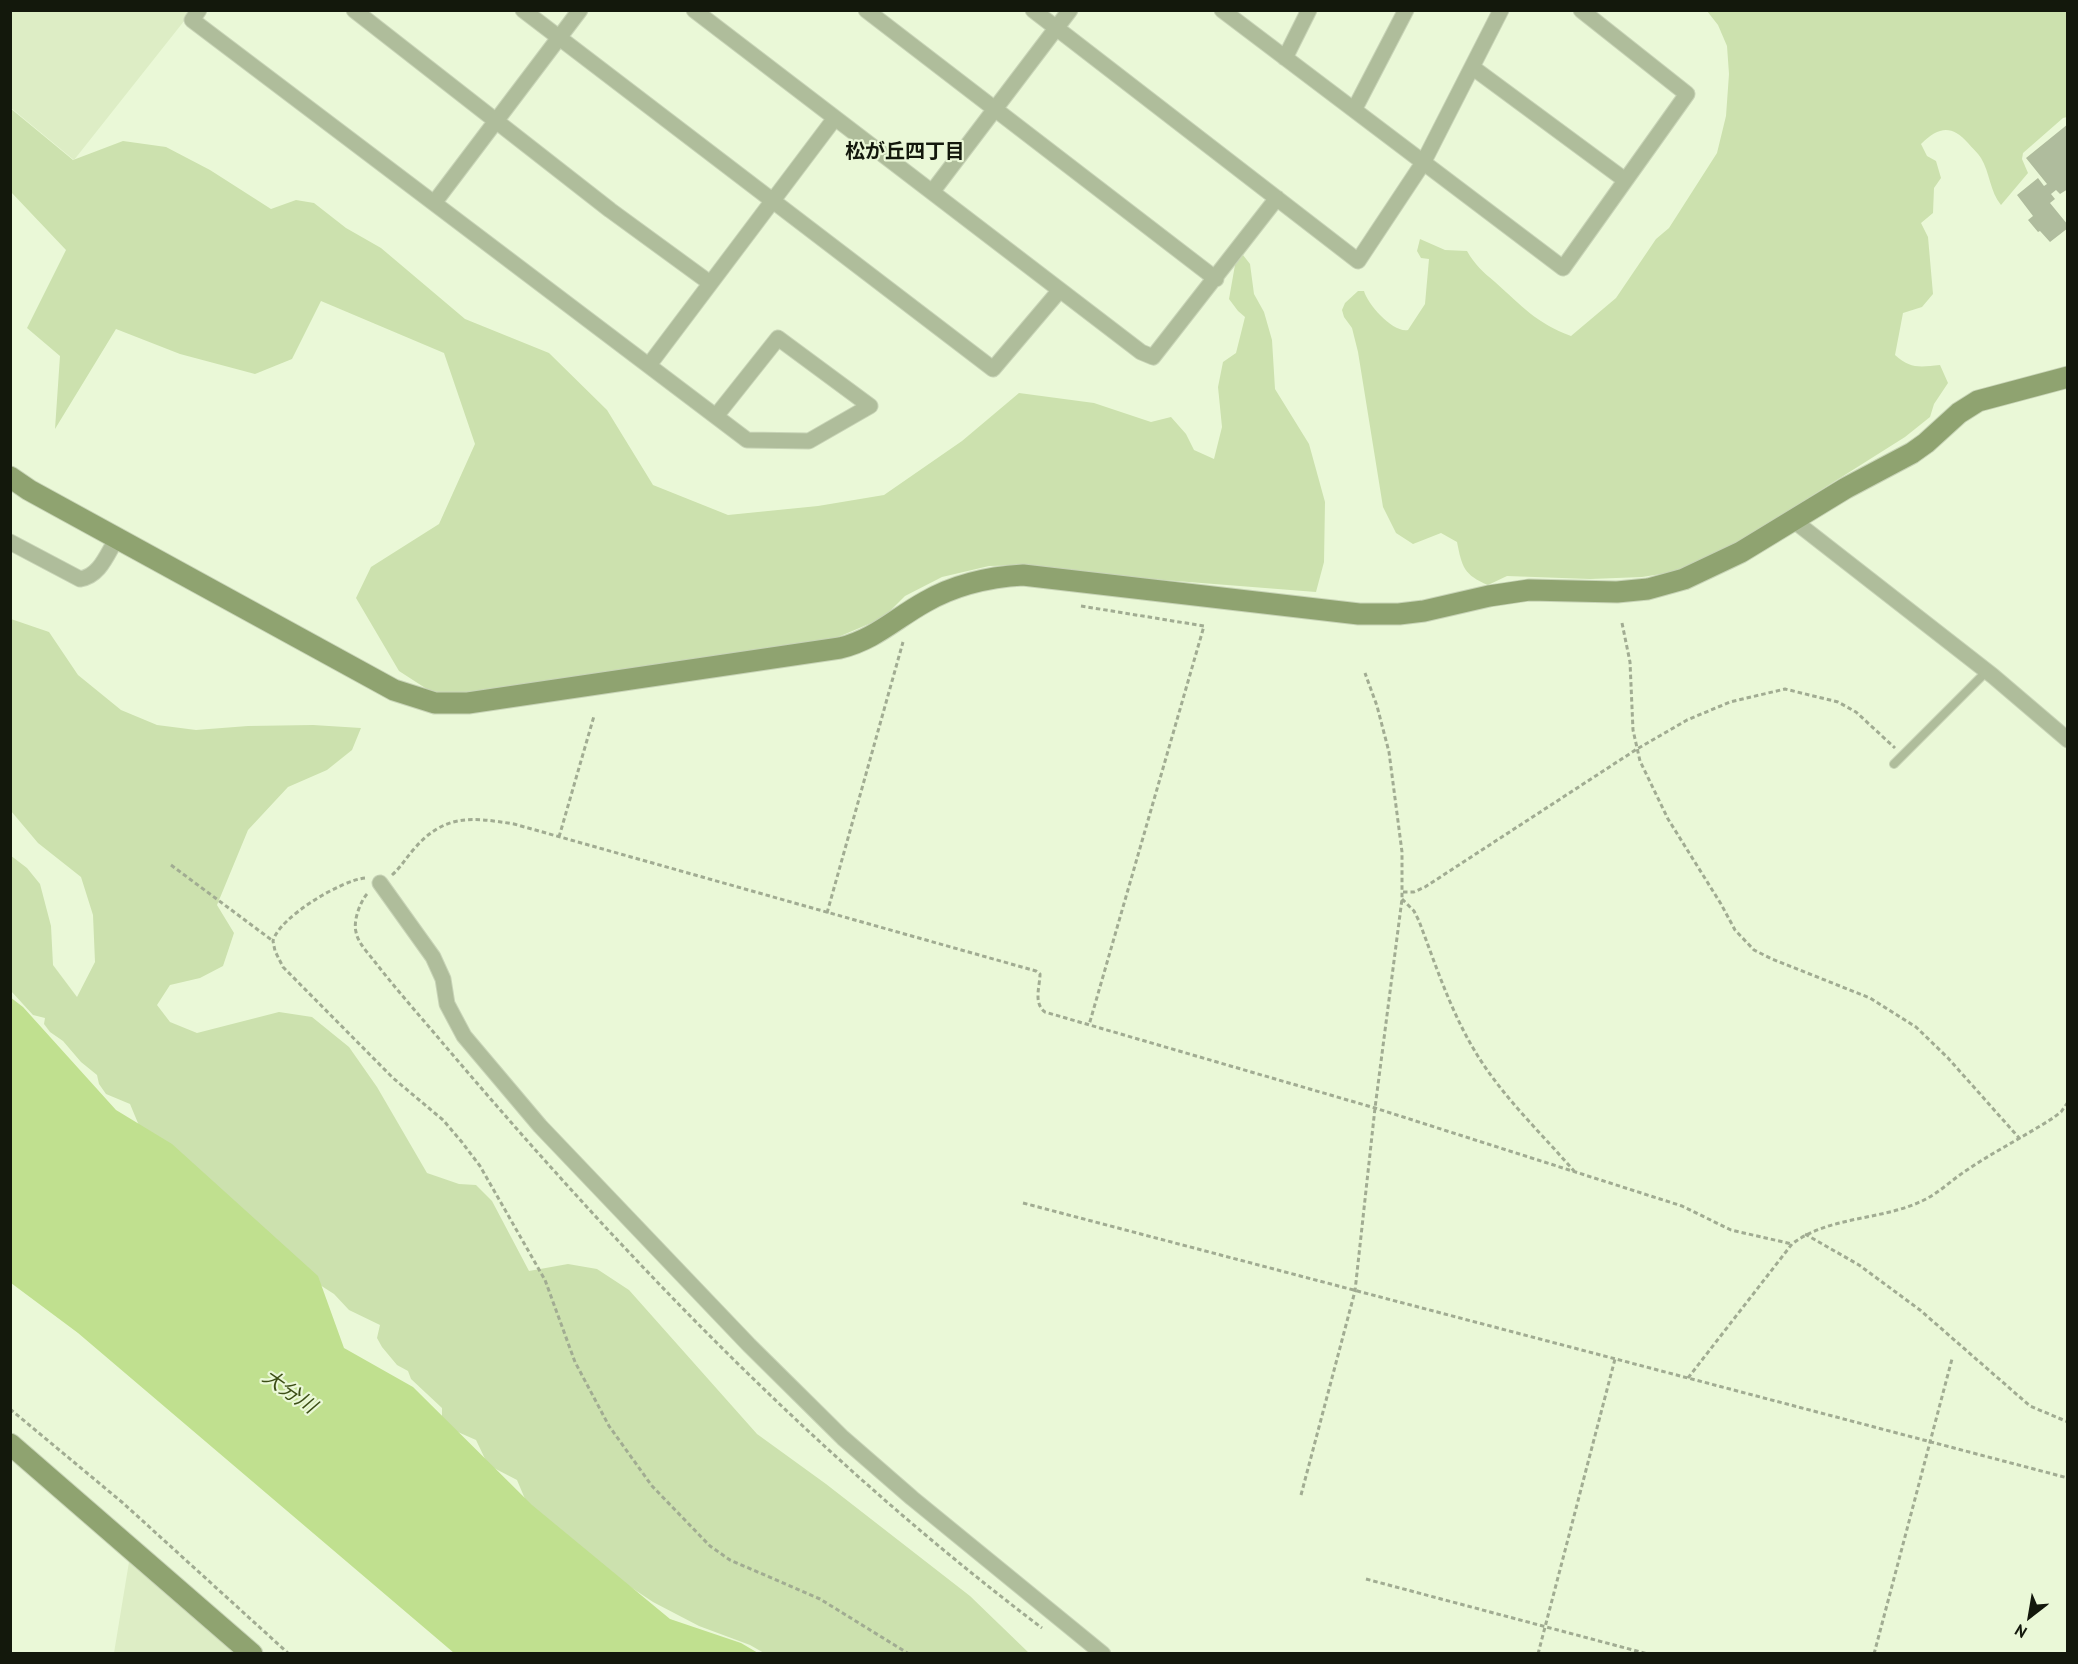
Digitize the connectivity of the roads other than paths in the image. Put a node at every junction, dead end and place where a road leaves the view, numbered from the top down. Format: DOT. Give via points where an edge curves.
graph roads {
  1 [pos="199,10"];
  2 [pos="354,10"];
  3 [pos="523,10"];
  4 [pos="580,10"];
  5 [pos="694,10"];
  6 [pos="866,10"];
  7 [pos="1033,10"];
  8 [pos="1070,10"];
  9 [pos="1222,10"];
  10 [pos="1309,10"];
  11 [pos="1406,10"];
  12 [pos="1501,10"];
  13 [pos="1581,10"];
  14 [pos="1598,16"];
  15 [pos="1056,28"];
  16 [pos="559,38"];
  17 [pos="1285,58"];
  18 [pos="1472,67"];
  19 [pos="995,110"];
  20 [pos="1354,110"];
  21 [pos="835,118"];
  22 [pos="496,121"];
  23 [pos="1423,163"];
  24 [pos="1625,180"];
  25 [pos="932,192"];
  26 [pos="1277,198"];
  27 [pos="772,201"];
  28 [pos="434,203"];
  29 [pos="1216,279"];
  30 [pos="710,283"];
  31 [pos="1060,290"];
  32 [pos="648,365"];
  33 [pos="2067,377"];
  34 [pos="716,416"];
  35 [pos="10,477"];
  36 [pos="1793,520"];
  37 [pos="117,538"];
  38 [pos="10,543"];
  39 [pos="1987,671"];
  40 [pos="2067,740"];
  41 [pos="1894,764"];
  42 [pos="380,883"];
  43 [pos="10,1444"];
  44 [pos="252,1653"];
  45 [pos="1103,1653"];
  1 -- 28 [label="street" via="192,20"];
  2 -- 22 [label="street"];
  3 -- 16 [label="street"];
  4 -- 16 [label="street"];
  5 -- 21 [label="street"];
  6 -- 19 [label="street"];
  7 -- 15 [label="street"];
  8 -- 15 [label="street"];
  9 -- 17 [label="street"];
  10 -- 17 [label="street"];
  11 -- 20 [label="street"];
  12 -- 18 [label="street"];
  13 -- 14 [label="street"];
  14 -- 24 [label="street" via="1687,94"];
  15 -- 19 [label="street"];
  15 -- 26 [label="street"];
  16 -- 22 [label="street"];
  16 -- 27 [label="street"];
  17 -- 20 [label="street"];
  18 -- 23 [label="street"];
  18 -- 24 [label="street"];
  19 -- 25 [label="street"];
  19 -- 29 [label="street"];
  20 -- 23 [label="street"];
  21 -- 25 [label="street"];
  21 -- 27 [label="street"];
  22 -- 28 [label="street"];
  22 -- 30 [label="street"];
  23 -- 24 [label="street" via="1563,268"];
  23 -- 26 [label="street" via="1358,261"];
  25 -- 31 [label="street"];
  26 -- 29 [label="street"];
  27 -- 30 [label="street"];
  27 -- 31 [label="street" via="993,369"];
  28 -- 32 [label="street"];
  29 -- 31 [label="street" via="1154,357 1141,352"];
  30 -- 32 [label="street"];
  32 -- 34 [label="street"];
  33 -- 36 [label="street" via="1978,400 1920,448"];
  34 -- 34 [label="street" via="747,440 809,441 870,406 778,338"];
  35 -- 37 [label="street"];
  36 -- 37 [label="street" via="1719,563 1648,589 1518,591 1400,614 1359,614 1023,574 999,577 947,591 872,637 840,648 451,704 419,700 394,690"];
  36 -- 39 [label="street"];
  37 -- 38 [label="street" via="96,572 80,579"];
  39 -- 40 [label="street"];
  39 -- 41 [label="lane"];
  42 -- 45 [label="street" via="433,957 443,979 447,1004 464,1036 540,1126 843,1438"];
  43 -- 44 [label="street"];
}
